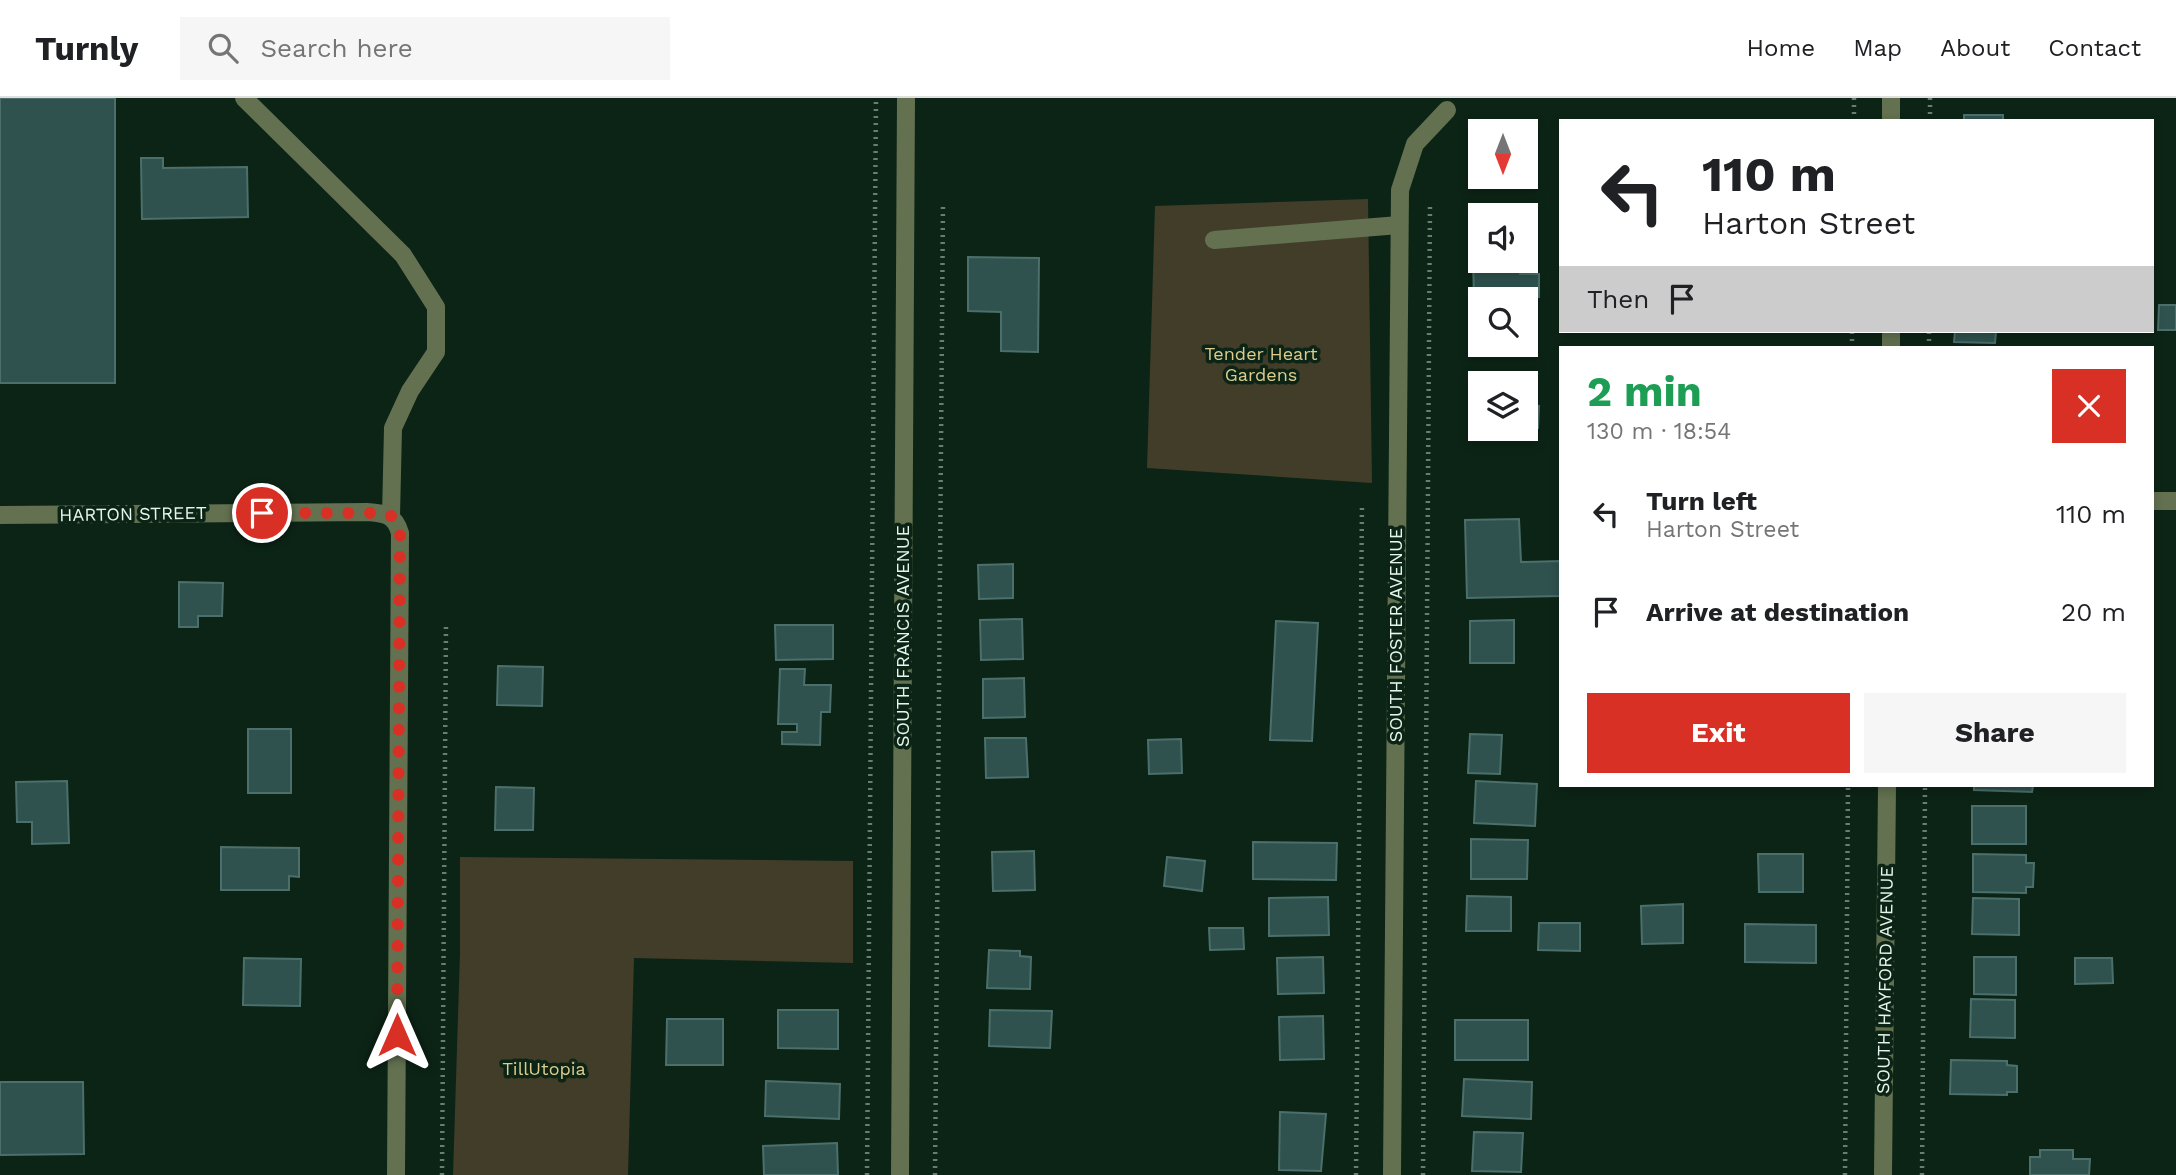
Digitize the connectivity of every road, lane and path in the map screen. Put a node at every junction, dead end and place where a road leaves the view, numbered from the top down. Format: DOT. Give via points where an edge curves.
graph roads {
  1 [pos="244,98"];
  2 [pos="876,98"];
  3 [pos="906,98"];
  4 [pos="1854,98"];
  5 [pos="1891,98"];
  6 [pos="1930,98"];
  7 [pos="1447,110"];
  8 [pos="1854,119"];
  9 [pos="1891,119"];
  10 [pos="1930,119"];
  11 [pos="943,203"];
  12 [pos="1430,204"];
  13 [pos="1399,225"];
  14 [pos="1214,240"];
  15 [pos="2154,501"];
  16 [pos="2176,501"];
  17 [pos="1362,503"];
  18 [pos="0,515"];
  19 [pos="391,516"];
  20 [pos="446,624"];
  21 [pos="1848,787"];
  22 [pos="1887,787"];
  23 [pos="1925,787"];
  24 [pos="396,1175"];
  25 [pos="442,1175"];
  26 [pos="867,1175"];
  27 [pos="901,1175"];
  28 [pos="935,1175"];
  29 [pos="1356,1175"];
  30 [pos="1392,1175"];
  31 [pos="1423,1175"];
  32 [pos="1845,1175"];
  33 [pos="1883,1175"];
  34 [pos="1922,1175"];
  1 -- 19 [label="street" via="403,255 436,307 436,352 393,428"];
  2 -- 26 [label="path"];
  3 -- 27 [label="street, SOUTH FRANCIS AVENUE"];
  4 -- 8 [label="path"];
  5 -- 9 [label="street"];
  6 -- 10 [label="path"];
  7 -- 13 [label="street, SOUTH FOSTER AVENUE" via="1415,144 1400,190"];
  11 -- 28 [label="path"];
  12 -- 31 [label="path"];
  13 -- 14 [label="street"];
  13 -- 30 [label="street, SOUTH FOSTER AVENUE"];
  15 -- 16 [label="street"];
  17 -- 29 [label="path"];
  18 -- 19 [label="street, HARTON STREET" via="367,512"];
  19 -- 24 [label="street" via="400,533"];
  20 -- 25 [label="path"];
  21 -- 32 [label="path"];
  22 -- 33 [label="street, SOUTH HAYFORD AVENUE"];
  23 -- 34 [label="path"];
}
